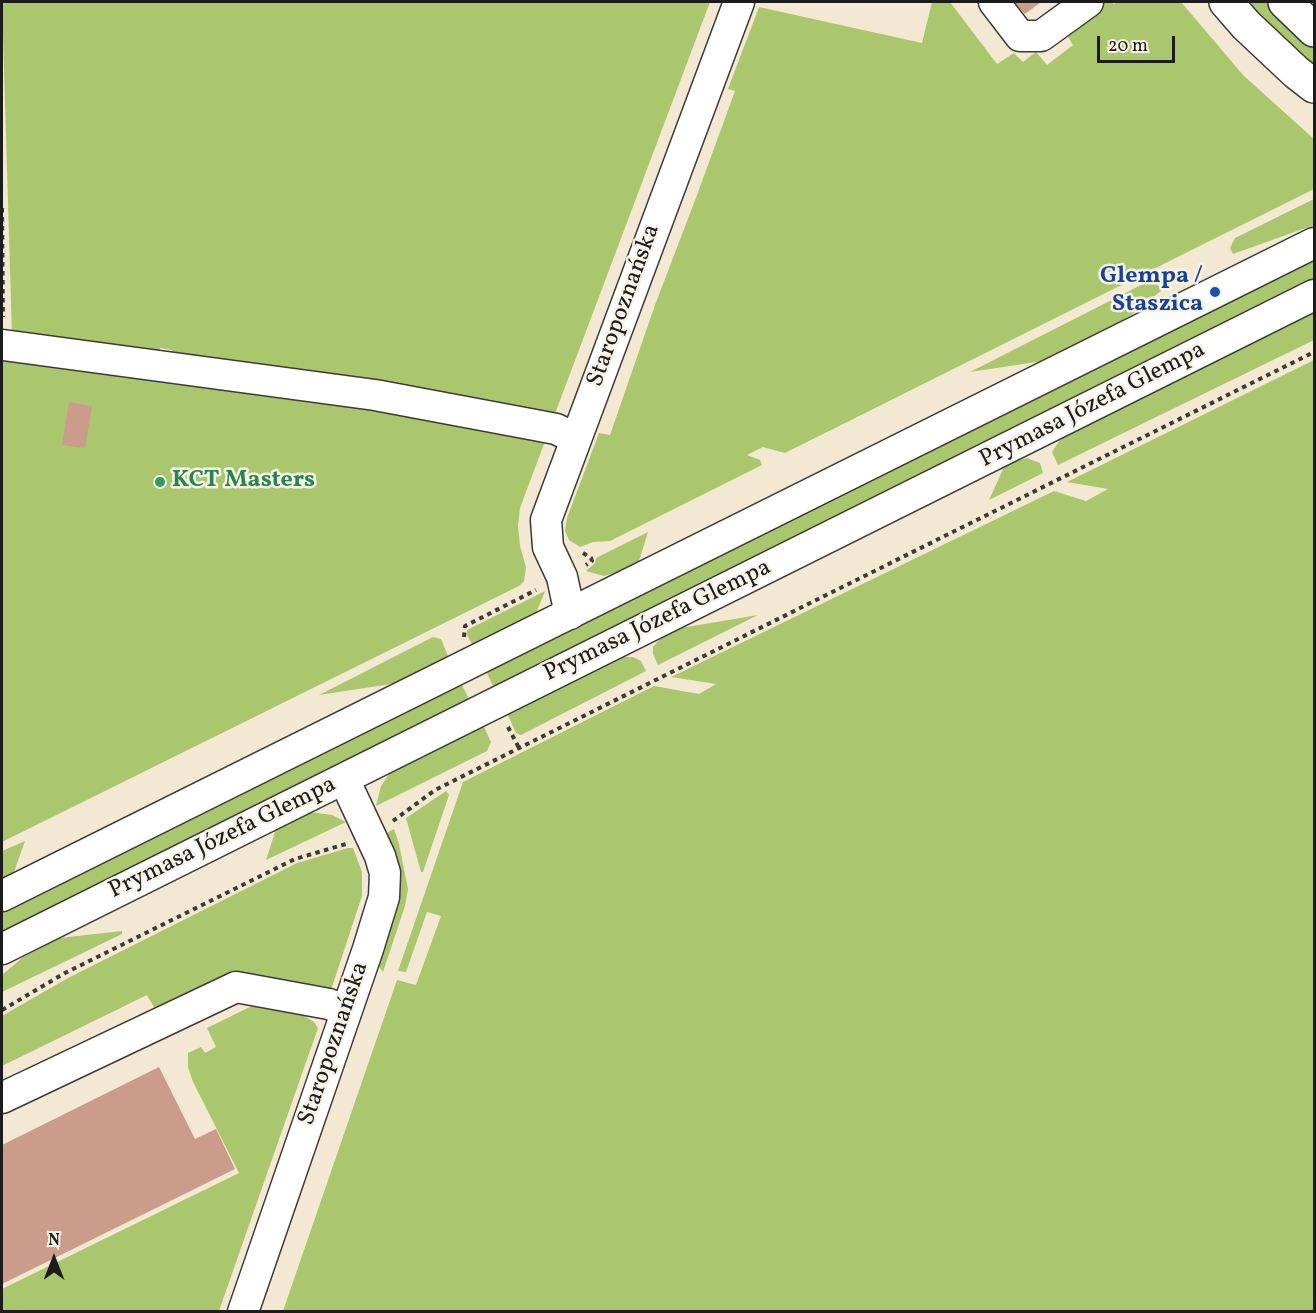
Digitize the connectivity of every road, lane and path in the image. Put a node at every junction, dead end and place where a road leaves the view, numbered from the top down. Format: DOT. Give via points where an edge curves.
graph roads {
  1 [pos="739,2"];
  2 [pos="994,2"];
  3 [pos="1088,2"];
  4 [pos="1226,2"];
  5 [pos="1286,2"];
  6 [pos="1314,30"];
  7 [pos="1314,86"];
  8 [pos="2,208"];
  9 [pos="1314,243"];
  10 [pos="1314,295"];
  11 [pos="3,345"];
  12 [pos="1314,352"];
  13 [pos="575,438"];
  14 [pos="570,614"];
  15 [pos="344,778"];
  16 [pos="371,834"];
  17 [pos="2,896"];
  18 [pos="2,949"];
  19 [pos="2,1010"];
  20 [pos="346,1011"];
  21 [pos="2,1098"];
  22 [pos="243,1311"];
  1 -- 13 [label="street, Staropoznańska"];
  2 -- 3 [label="street" via="1020,36 1041,36"];
  4 -- 7 [label="main road"];
  5 -- 6 [label="main road"];
  8 -- 11 [label="path"];
  9 -- 14 [label="street, Prymasa Józefa Glempa"];
  10 -- 15 [label="street, Prymasa Józefa Glempa"];
  11 -- 13 [label="street" via="375,395 556,429"];
  12 -- 16 [label="path" via="435,790"];
  13 -- 14 [label="street, Staropoznańska" via="549,510 546,530"];
  14 -- 17 [label="street, Prymasa Józefa Glempa"];
  15 -- 16 [label="street, Staropoznańska"];
  15 -- 18 [label="street, Prymasa Józefa Glempa"];
  16 -- 19 [label="path" via="295,859 65,974"];
  16 -- 20 [label="street, Staropoznańska" via="385,873 384,897"];
  20 -- 21 [label="street" via="329,1004 236,987"];
  20 -- 22 [label="street, Staropoznańska"];
}
